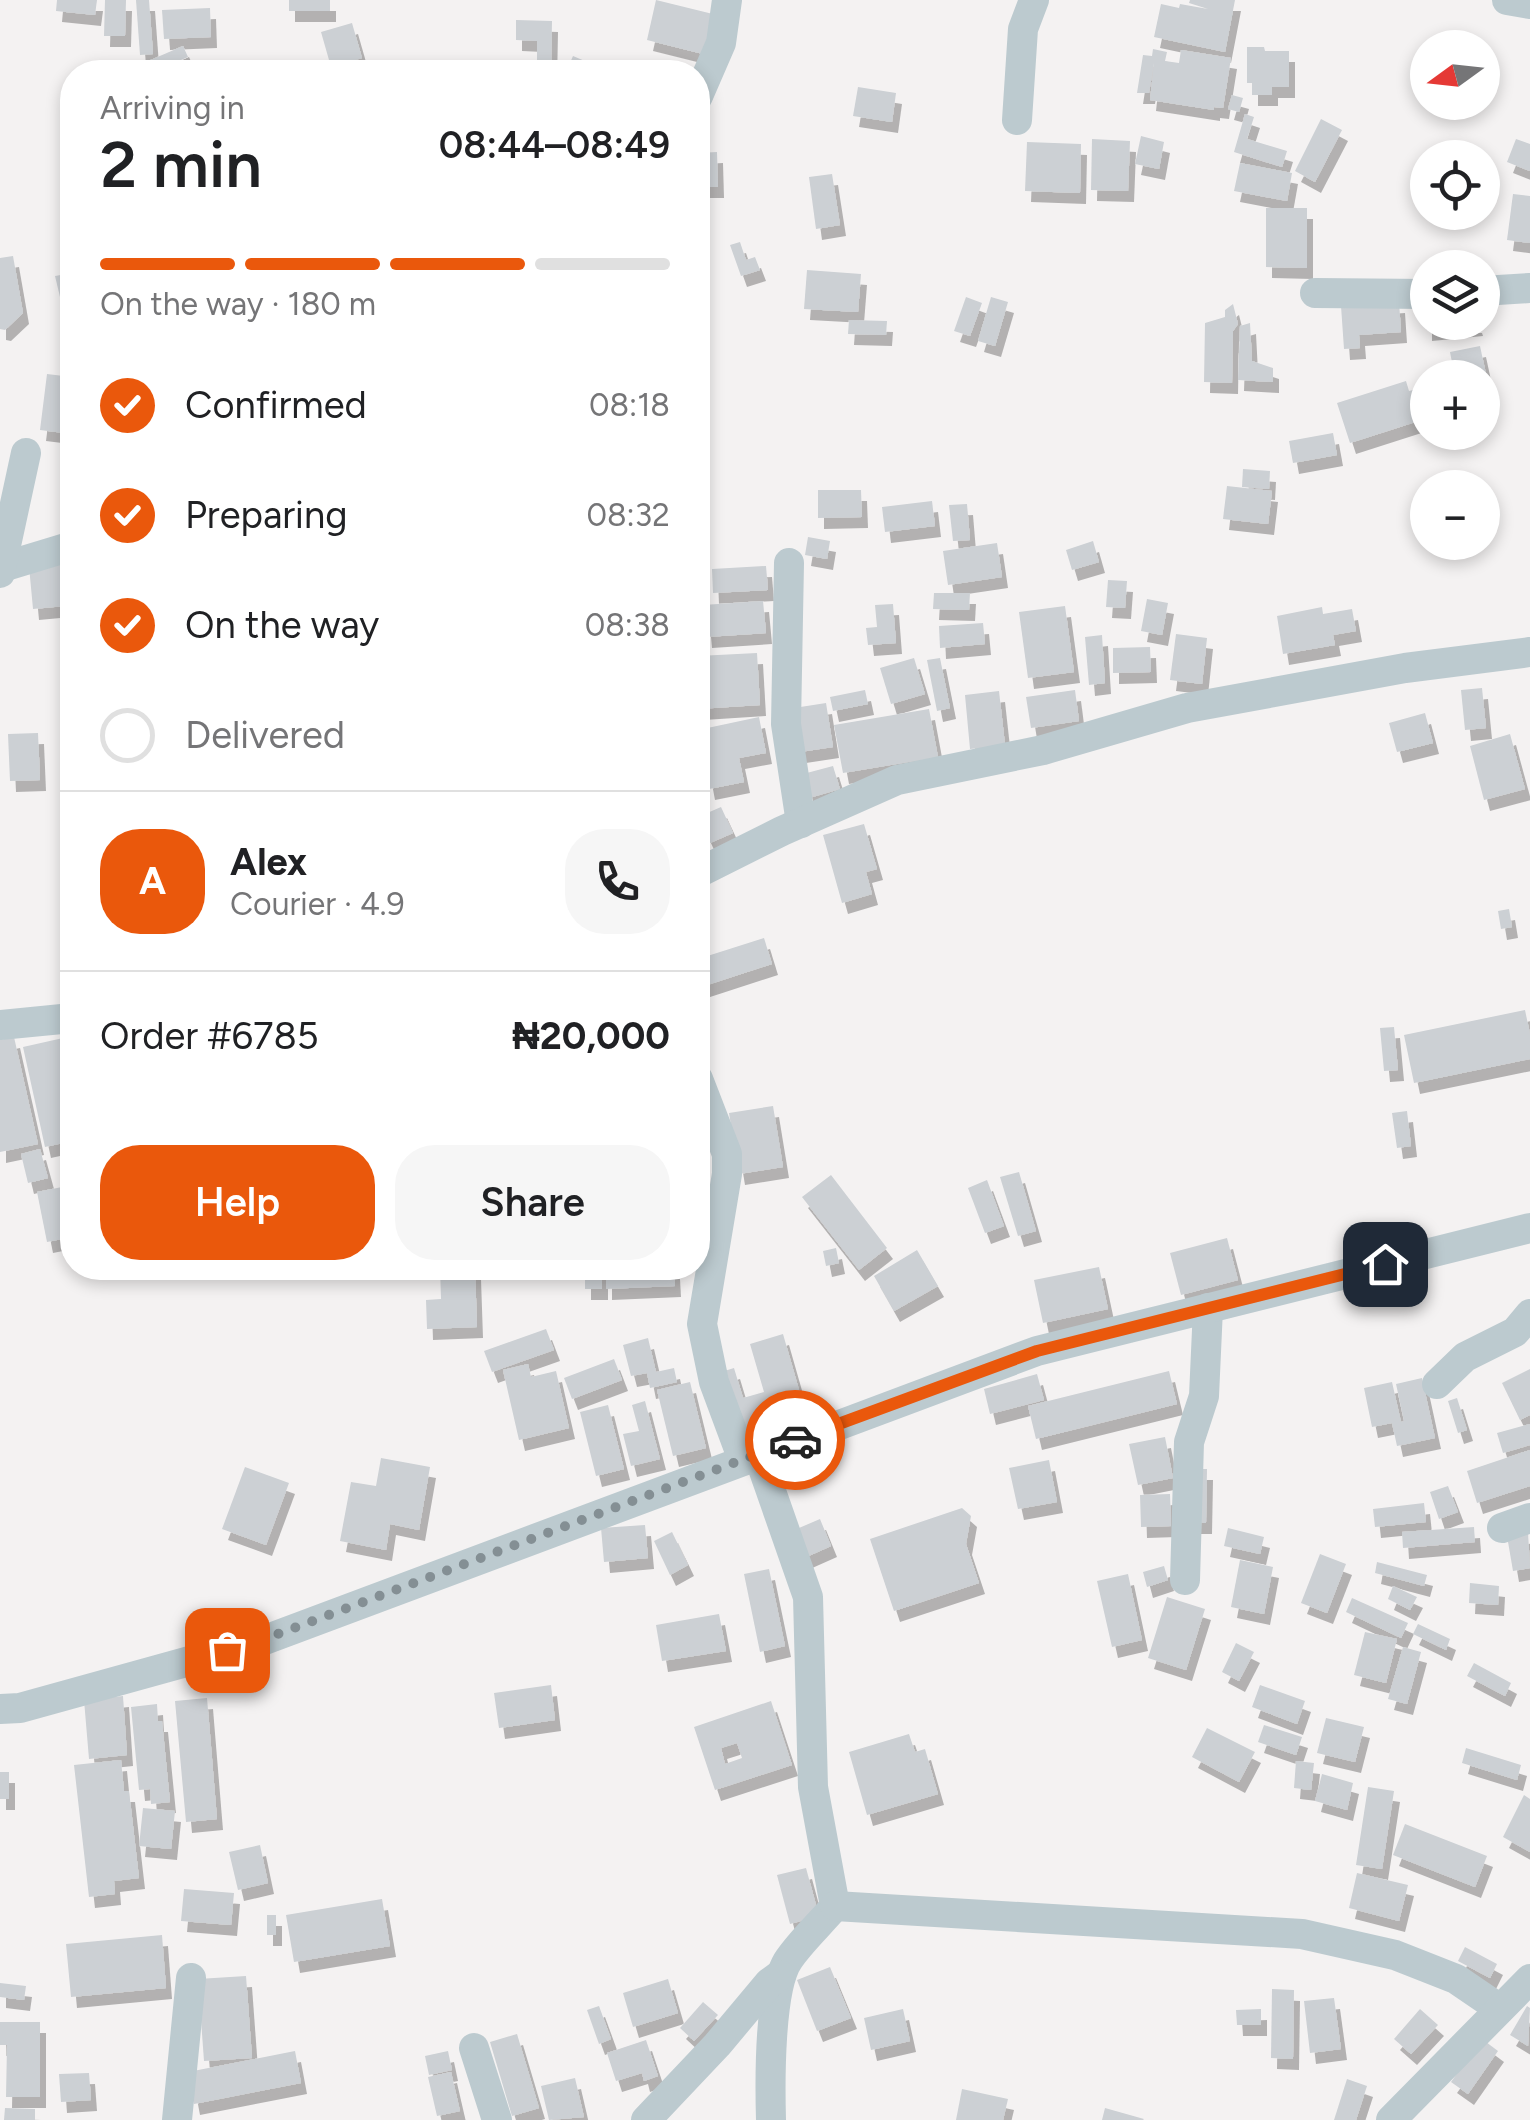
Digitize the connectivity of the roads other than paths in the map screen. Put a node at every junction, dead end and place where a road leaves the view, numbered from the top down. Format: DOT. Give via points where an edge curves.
graph roads {
  1 [pos="727,0"];
  2 [pos="1034,0"];
  3 [pos="1507,0"];
  4 [pos="1530,4"];
  5 [pos="710,70"];
  6 [pos="1017,120"];
  7 [pos="1530,288"];
  8 [pos="1500,289"];
  9 [pos="1315,293"];
  10 [pos="1410,294"];
  11 [pos="26,453"];
  12 [pos="60,550"];
  13 [pos="790,563"];
  14 [pos="1,570"];
  15 [pos="1530,652"];
  16 [pos="801,823"];
  17 [pos="710,868"];
  18 [pos="60,1019"];
  19 [pos="0,1025"];
  20 [pos="710,1109"];
  21 [pos="1530,1228"];
  22 [pos="710,1276"];
  23 [pos="709,1280"];
  24 [pos="1208,1308"];
  25 [pos="1525,1328"];
  26 [pos="1437,1384"];
  27 [pos="750,1457"];
  28 [pos="1185,1580"];
  29 [pos="0,1710"];
  30 [pos="836,1906"];
  31 [pos="780,1975"];
  32 [pos="190,1978"];
  33 [pos="1530,1979"];
  34 [pos="1500,2009"];
  35 [pos="474,2048"];
  36 [pos="177,2120"];
  37 [pos="496,2120"];
  38 [pos="646,2120"];
  39 [pos="771,2120"];
  40 [pos="1390,2120"];
  1 -- 5 [label="street" via="722,43"];
  2 -- 6 [label="street" via="1024,30"];
  3 -- 4 [label="street"];
  7 -- 8 [label="street"];
  9 -- 10 [label="street"];
  11 -- 14 [label="street"];
  12 -- 14 [label="street"];
  13 -- 16 [label="street" via="786,724"];
  15 -- 16 [label="street" via="1187,708 1043,750 897,780"];
  16 -- 17 [label="street"];
  18 -- 19 [label="street"];
  20 -- 22 [label="street" via="728,1154"];
  21 -- 24 [label="street"];
  23 -- 27 [label="street" via="702,1324 714,1382"];
  24 -- 27 [label="street" via="1037,1351"];
  24 -- 28 [label="street" via="1204,1396 1189,1442"];
  25 -- 26 [label="street" via="1465,1357"];
  27 -- 29 [label="street" via="262,1640"];
  27 -- 30 [label="street" via="808,1598 813,1788"];
  30 -- 31 [label="street"];
  30 -- 34 [label="street" via="1302,1934 1396,1954 1456,1979"];
  31 -- 38 [label="street"];
  31 -- 39 [label="street"];
  32 -- 36 [label="street"];
  33 -- 34 [label="street"];
  34 -- 40 [label="street"];
  35 -- 37 [label="street"];
}
